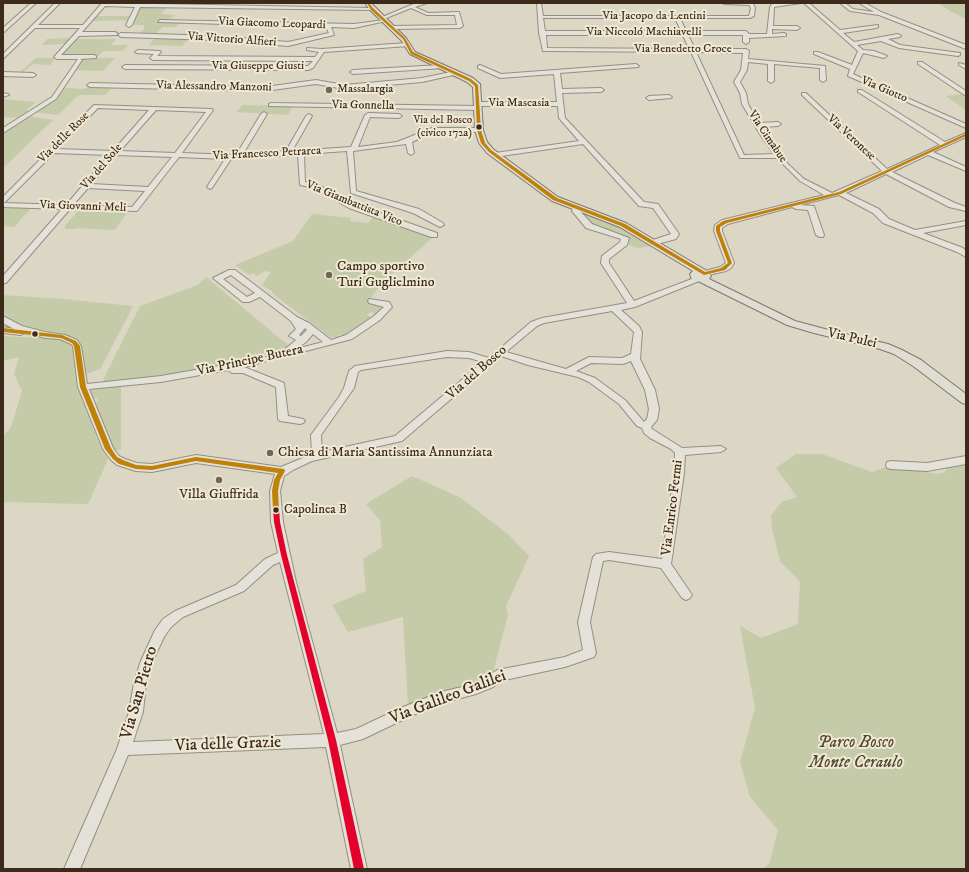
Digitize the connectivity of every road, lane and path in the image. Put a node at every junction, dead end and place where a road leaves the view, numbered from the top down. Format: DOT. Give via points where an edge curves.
graph roads {
  1 [pos="34,3"];
  2 [pos="58,3"];
  3 [pos="424,3"];
  4 [pos="539,3"];
  5 [pos="725,3"];
  6 [pos="799,3"];
  7 [pos="806,3"];
  8 [pos="842,3"];
  9 [pos="861,3"];
  10 [pos="104,4"];
  11 [pos="748,4"];
  12 [pos="138,5"];
  13 [pos="370,6"];
  14 [pos="410,6"];
  15 [pos="885,16"];
  16 [pos="540,17"];
  17 [pos="677,17"];
  18 [pos="383,19"];
  19 [pos="160,21"];
  20 [pos="129,24"];
  21 [pos="265,24"];
  22 [pos="304,25"];
  23 [pos="84,26"];
  24 [pos="328,26"];
  25 [pos="876,26"];
  26 [pos="33,27"];
  27 [pos="769,27"];
  28 [pos="392,28"];
  29 [pos="798,28"];
  30 [pos="260,30"];
  31 [pos="3,31"];
  32 [pos="299,32"];
  33 [pos="839,32"];
  34 [pos="542,33"];
  35 [pos="684,33"];
  36 [pos="77,34"];
  37 [pos="769,35"];
  38 [pos="784,35"];
  39 [pos="898,36"];
  40 [pos="746,37"];
  41 [pos="882,39"];
  42 [pos="760,42"];
  43 [pos="854,44"];
  44 [pos="407,46"];
  45 [pos="966,47"];
  46 [pos="3,48"];
  47 [pos="12,48"];
  48 [pos="309,49"];
  49 [pos="693,50"];
  50 [pos="322,51"];
  51 [pos="746,51"];
  52 [pos="861,51"];
  53 [pos="138,52"];
  54 [pos="816,53"];
  55 [pos="958,54"];
  56 [pos="884,56"];
  57 [pos="3,57"];
  58 [pos="94,57"];
  59 [pos="315,59"];
  60 [pos="79,60"];
  61 [pos="745,60"];
  62 [pos="771,62"];
  63 [pos="920,63"];
  64 [pos="636,66"];
  65 [pos="125,67"];
  66 [pos="441,67"];
  67 [pos="480,67"];
  68 [pos="853,68"];
  69 [pos="353,72"];
  70 [pos="557,72"];
  71 [pos="3,74"];
  72 [pos="456,74"];
  73 [pos="33,75"];
  74 [pos="823,80"];
  75 [pos="771,82"];
  76 [pos="90,85"];
  77 [pos="601,90"];
  78 [pos="559,91"];
  79 [pos="860,91"];
  80 [pos="804,94"];
  81 [pos="966,94"];
  82 [pos="670,97"];
  83 [pos="649,98"];
  84 [pos="561,104"];
  85 [pos="271,105"];
  86 [pos="478,106"];
  87 [pos="154,108"];
  88 [pos="210,110"];
  89 [pos="264,114"];
  90 [pos="309,116"];
  91 [pos="399,116"];
  92 [pos="778,124"];
  93 [pos="757,125"];
  94 [pos="966,126"];
  95 [pos="479,130"];
  96 [pos="3,132"];
  97 [pos="966,135"];
  98 [pos="408,141"];
  99 [pos="583,142"];
  100 [pos="945,145"];
  101 [pos="52,150"];
  102 [pos="352,150"];
  103 [pos="301,152"];
  104 [pos="114,153"];
  105 [pos="288,153"];
  106 [pos="411,153"];
  107 [pos="929,153"];
  108 [pos="177,155"];
  109 [pos="495,155"];
  110 [pos="780,156"];
  111 [pos="229,157"];
  112 [pos="238,157"];
  113 [pos="966,169"];
  114 [pos="887,172"];
  115 [pos="85,186"];
  116 [pos="210,187"];
  117 [pos="150,189"];
  118 [pos="840,193"];
  119 [pos="830,195"];
  120 [pos="3,201"];
  121 [pos="3,205"];
  122 [pos="791,205"];
  123 [pos="68,207"];
  124 [pos="576,208"];
  125 [pos="966,209"];
  126 [pos="966,223"];
  127 [pos="440,225"];
  128 [pos="915,232"];
  129 [pos="820,235"];
  130 [pos="434,236"];
  131 [pos="653,243"];
  132 [pos="966,254"];
  133 [pos="701,276"];
  134 [pos="3,280"];
  135 [pos="247,283"];
  136 [pos="232,289"];
  137 [pos="261,294"];
  138 [pos="372,301"];
  139 [pos="632,305"];
  140 [pos="614,308"];
  141 [pos="294,319"];
  142 [pos="4,323"];
  143 [pos="313,330"];
  144 [pos="303,340"];
  145 [pos="330,343"];
  146 [pos="500,353"];
  147 [pos="282,356"];
  148 [pos="635,356"];
  149 [pos="490,361"];
  150 [pos="220,369"];
  151 [pos="569,371"];
  152 [pos="83,387"];
  153 [pos="966,400"];
  154 [pos="300,421"];
  155 [pos="646,426"];
  156 [pos="721,449"];
  157 [pos="680,452"];
  158 [pos="317,456"];
  159 [pos="966,460"];
  160 [pos="891,465"];
  161 [pos="282,471"];
  162 [pos="284,555"];
  163 [pos="665,564"];
  164 [pos="686,595"];
  165 [pos="590,653"];
  166 [pos="332,740"];
  167 [pos="124,749"];
  168 [pos="72,869"];
  169 [pos="359,869"];
  1 -- 31 [label="street"];
  2 -- 26 [label="street"];
  3 -- 14 [label="street, Via Giacomo Leopardi"];
  4 -- 16 [label="street"];
  5 -- 11 [label="street"];
  6 -- 27 [label="street" via="774,5"];
  7 -- 33 [label="street"];
  8 -- 15 [label="street" via="857,12"];
  9 -- 15 [label="street"];
  10 -- 12 [label="street"];
  10 -- 23 [label="street"];
  11 -- 17 [label="street, Via Jacopo da Lentini" via="753,8 750,17"];
  12 -- 13 [label="street"];
  12 -- 20 [label="street"];
  13 -- 18 [label="main road"];
  14 -- 18 [label="street, Via Giacomo Leopardi"];
  14 -- 28 [label="street" via="427,14 457,13 460,26"];
  15 -- 45 [label="street"];
  16 -- 17 [label="street, Via Jacopo da Lentini"];
  16 -- 34 [label="street"];
  17 -- 35 [label="street"];
  18 -- 24 [label="street, Via Giacomo Leopardi" via="354,26"];
  18 -- 28 [label="main road"];
  19 -- 21 [label="street, Via Giacomo Leopardi"];
  21 -- 22 [label="street, Via Giacomo Leopardi"];
  21 -- 30 [label="street"];
  22 -- 24 [label="street, Via Giacomo Leopardi"];
  22 -- 32 [label="street"];
  23 -- 26 [label="street"];
  23 -- 36 [label="street"];
  24 -- 36 [label="street, Via Vittorio Alfieri" via="332,34 288,44 216,38"];
  25 -- 33 [label="street"];
  26 -- 47 [label="street"];
  27 -- 29 [label="street"];
  27 -- 37 [label="street"];
  28 -- 44 [label="main road" via="404,39"];
  33 -- 43 [label="street"];
  34 -- 35 [label="street, Via Niccoló Machiavelli"];
  34 -- 49 [label="street, Via Benedetto Croce" via="545,50"];
  35 -- 40 [label="street, Via Niccoló Machiavelli"];
  35 -- 49 [label="street"];
  36 -- 58 [label="street" via="57,57"];
  37 -- 38 [label="street"];
  37 -- 40 [label="street"];
  39 -- 41 [label="street"];
  40 -- 42 [label="street"];
  40 -- 51 [label="street"];
  41 -- 43 [label="street"];
  41 -- 55 [label="street" via="898,46"];
  43 -- 52 [label="street"];
  44 -- 50 [label="street, Via Giuseppe Giusti"];
  44 -- 66 [label="main road" via="415,55"];
  46 -- 47 [label="street"];
  47 -- 57 [label="street"];
  48 -- 50 [label="street"];
  49 -- 51 [label="street, Via Benedetto Croce"];
  49 -- 110 [label="street" via="742,156"];
  50 -- 59 [label="street, Via Giuseppe Giusti"];
  51 -- 61 [label="street, Via Benedetto Croce"];
  52 -- 56 [label="street"];
  52 -- 68 [label="street, Via Giotto"];
  53 -- 59 [label="street" via="158,52 153,58"];
  54 -- 68 [label="street"];
  59 -- 65 [label="street, Via Giuseppe Giusti" via="308,68"];
  60 -- 96 [label="street" via="54,98"];
  61 -- 62 [label="street, Via Benedetto Croce"];
  61 -- 93 [label="street, Via Cimabue" via="744,70 737,82 744,93 745,104"];
  62 -- 74 [label="street, Via Benedetto Croce" via="823,67"];
  62 -- 75 [label="street"];
  63 -- 81 [label="street"];
  64 -- 70 [label="street"];
  66 -- 69 [label="street"];
  66 -- 72 [label="main road"];
  67 -- 70 [label="street" via="500,76"];
  68 -- 94 [label="street, Via Giotto" via="850,75"];
  70 -- 78 [label="street"];
  71 -- 73 [label="street"];
  72 -- 76 [label="street, Via Alessandro Manzoni" via="422,80 344,87 316,82 298,83 265,90"];
  72 -- 86 [label="main road" via="477,86"];
  77 -- 78 [label="street"];
  78 -- 84 [label="street"];
  79 -- 100 [label="street"];
  80 -- 114 [label="street, Via Veronese"];
  82 -- 83 [label="street"];
  84 -- 86 [label="street, Via Mascasia"];
  84 -- 99 [label="street" via="562,118"];
  85 -- 86 [label="street, Via Gonnella"];
  86 -- 95 [label="main road"];
  87 -- 88 [label="street, Via delle Rose"];
  87 -- 101 [label="street, Via delle Rose" via="96,106"];
  87 -- 104 [label="street, Via del Sole"];
  88 -- 108 [label="street, Via Giovanni Meli"];
  89 -- 112 [label="street"];
  90 -- 105 [label="street"];
  91 -- 102 [label="street" via="368,115"];
  92 -- 93 [label="street"];
  93 -- 110 [label="street, Via Cimabue"];
  95 -- 98 [label="street, Via Francesco Petrarca" via="432,130"];
  95 -- 109 [label="main road" via="483,143"];
  97 -- 100 [label="street"];
  98 -- 102 [label="street, Via Francesco Petrarca"];
  98 -- 106 [label="street"];
  99 -- 109 [label="street"];
  99 -- 131 [label="street" via="642,204 654,206 675,234 674,237"];
  100 -- 107 [label="street"];
  101 -- 104 [label="street, Via Francesco Petrarca"];
  101 -- 120 [label="street, Via delle Rose"];
  102 -- 103 [label="street, Via Francesco Petrarca"];
  102 -- 127 [label="street" via="353,192 416,211"];
  103 -- 105 [label="street, Via Francesco Petrarca"];
  103 -- 130 [label="street, Via Giambattista Vico" via="302,184 316,186 360,209"];
  104 -- 108 [label="street, Via Francesco Petrarca"];
  104 -- 115 [label="street, Via del Sole"];
  105 -- 112 [label="street, Via Francesco Petrarca"];
  107 -- 113 [label="street"];
  107 -- 114 [label="street"];
  108 -- 111 [label="street, Via Francesco Petrarca"];
  108 -- 117 [label="street, Via Giovanni Meli"];
  109 -- 124 [label="main road" via="545,193"];
  110 -- 119 [label="street, Via Cimabue" via="802,180"];
  111 -- 112 [label="street, Via Francesco Petrarca"];
  111 -- 116 [label="street"];
  114 -- 118 [label="street"];
  114 -- 125 [label="street, Via Veronese" via="952,205"];
  115 -- 117 [label="street"];
  115 -- 123 [label="street, Via del Sole"];
  117 -- 123 [label="street, Via Giovanni Meli" via="134,209"];
  118 -- 119 [label="street"];
  118 -- 128 [label="street" via="876,211 886,221"];
  119 -- 122 [label="street"];
  121 -- 123 [label="street, Via Giovanni Meli"];
  122 -- 129 [label="street" via="811,208"];
  122 -- 133 [label="street, Via del Bosco" via="725,222 718,227 730,260 728,266"];
  123 -- 134 [label="street, Via del Sole"];
  124 -- 131 [label="main road" via="623,225"];
  124 -- 139 [label="street" via="589,226 625,238 624,243 605,258 605,263"];
  126 -- 128 [label="street"];
  128 -- 132 [label="street"];
  131 -- 133 [label="main road, Via Pulei"];
  133 -- 139 [label="street, Via del Bosco"];
  133 -- 153 [label="main road, Via Pulei" via="761,310 791,323 884,346 898,352"];
  135 -- 136 [label="street"];
  135 -- 136 [label="street" via="232,272 217,278"];
  135 -- 137 [label="street"];
  136 -- 137 [label="street" via="246,300"];
  137 -- 141 [label="street"];
  138 -- 145 [label="street, Via Principe Butera" via="386,304 388,307 377,318 349,337"];
  139 -- 140 [label="street, Via del Bosco"];
  140 -- 146 [label="street, Via del Bosco" via="534,324"];
  140 -- 148 [label="street" via="636,328 638,338"];
  141 -- 143 [label="street"];
  141 -- 144 [label="street" via="301,329 293,336"];
  142 -- 152 [label="street" via="74,342 78,350"];
  143 -- 144 [label="street"];
  143 -- 145 [label="street"];
  144 -- 147 [label="street"];
  145 -- 147 [label="street, Via Principe Butera"];
  146 -- 149 [label="street, Via del Bosco"];
  146 -- 151 [label="street, Via Enrico Fermi"];
  147 -- 150 [label="street, Via Principe Butera"];
  148 -- 151 [label="street" via="624,361 589,360"];
  148 -- 155 [label="street" via="650,390 654,409 652,420"];
  149 -- 158 [label="street, Via del Bosco" via="398,439"];
  149 -- 158 [label="street" via="469,355 447,354 358,368 354,371 343,398 316,435"];
  150 -- 152 [label="street, Via Principe Butera" via="161,379"];
  150 -- 154 [label="street" via="244,370 282,385 283,419"];
  151 -- 155 [label="street, Via Enrico Fermi" via="592,380 608,391 622,402 640,424"];
  152 -- 161 [label="street" via="108,449 121,462 136,467 152,468 196,460"];
  155 -- 157 [label="street, Via Enrico Fermi" via="654,436"];
  156 -- 157 [label="street"];
  157 -- 163 [label="street, Via Enrico Fermi"];
  158 -- 161 [label="street, Via del Bosco"];
  159 -- 160 [label="street" via="927,467"];
  161 -- 162 [label="street" via="275,491 277,522"];
  162 -- 166 [label="street"];
  162 -- 167 [label="street, Via San Pietro" via="269,562 240,588 179,614 167,623 146,663 136,712"];
  163 -- 164 [label="street"];
  163 -- 165 [label="street, Via Enrico Fermi" via="608,556 597,560 584,622"];
  165 -- 166 [label="street, Via Galileo Galilei" via="565,662 497,676 488,683 408,711 358,735"];
  166 -- 167 [label="street, Via delle Grazie"];
  166 -- 169 [label="street"];
  167 -- 168 [label="street, Via San Pietro"];
}
